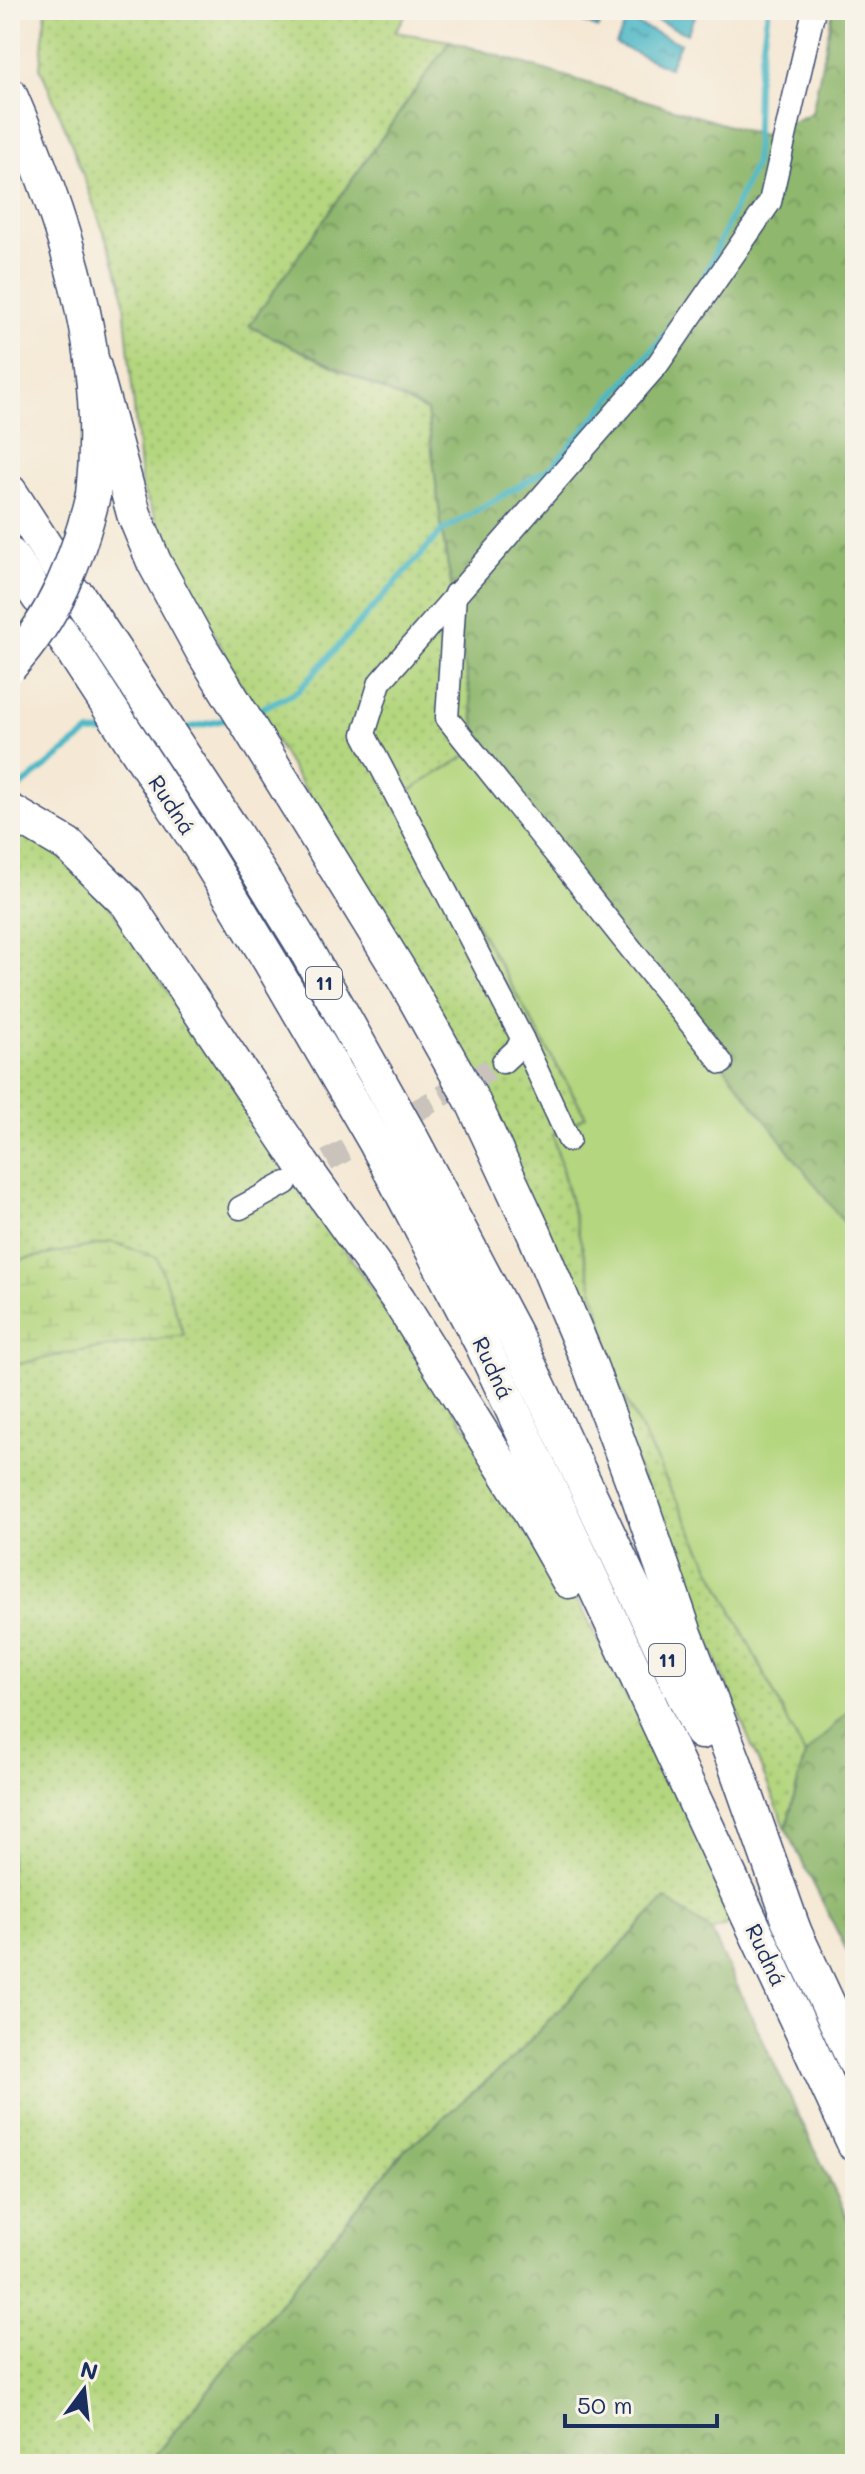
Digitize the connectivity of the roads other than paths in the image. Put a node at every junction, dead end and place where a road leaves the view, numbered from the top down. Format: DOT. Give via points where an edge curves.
graph roads {
  1 [pos="814,10"];
  2 [pos="10,95"];
  3 [pos="93,364"];
  4 [pos="10,492"];
  5 [pos="10,555"];
  6 [pos="56,563"];
  7 [pos="455,594"];
  8 [pos="79,597"];
  9 [pos="39,598"];
  10 [pos="59,630"];
  11 [pos="10,666"];
  12 [pos="10,811"];
  13 [pos="522,1038"];
  14 [pos="503,1062"];
  15 [pos="722,1063"];
  16 [pos="569,1140"];
  17 [pos="286,1183"];
  18 [pos="240,1208"];
  19 [pos="653,1715"];
  20 [pos="795,1934"];
  21 [pos="855,2062"];
  22 [pos="855,2145"];
  1 -- 7 [label="lane" via="770,202 658,364"];
  2 -- 3 [label="highway" via="55,207 85,310"];
  3 -- 11 [label="highway, bridge" via="98,427 93,495 78,551 36,634"];
  3 -- 20 [label="highway" via="130,501 154,562 202,650 403,977 473,1102 535,1235 634,1483"];
  4 -- 6 [label="highway"];
  5 -- 9 [label="highway"];
  7 -- 13 [label="lane" via="380,682 364,734"];
  7 -- 15 [label="lane" via="447,718"];
  8 -- 20 [label="highway, Rudná / 11" via="302,943 408,1132 515,1335"];
  10 -- 19 [label="highway, Rudná / 11" via="225,887 376,1143 482,1344"];
  12 -- 19 [label="highway" via="68,845 128,904 398,1299 558,1561 628,1700"];
  13 -- 14 [label="lane"];
  13 -- 16 [label="lane"];
  17 -- 18 [label="lane"];
  19 -- 22 [label="highway, Rudná / 11"];
  20 -- 21 [label="highway, Rudná / 11"];
}
